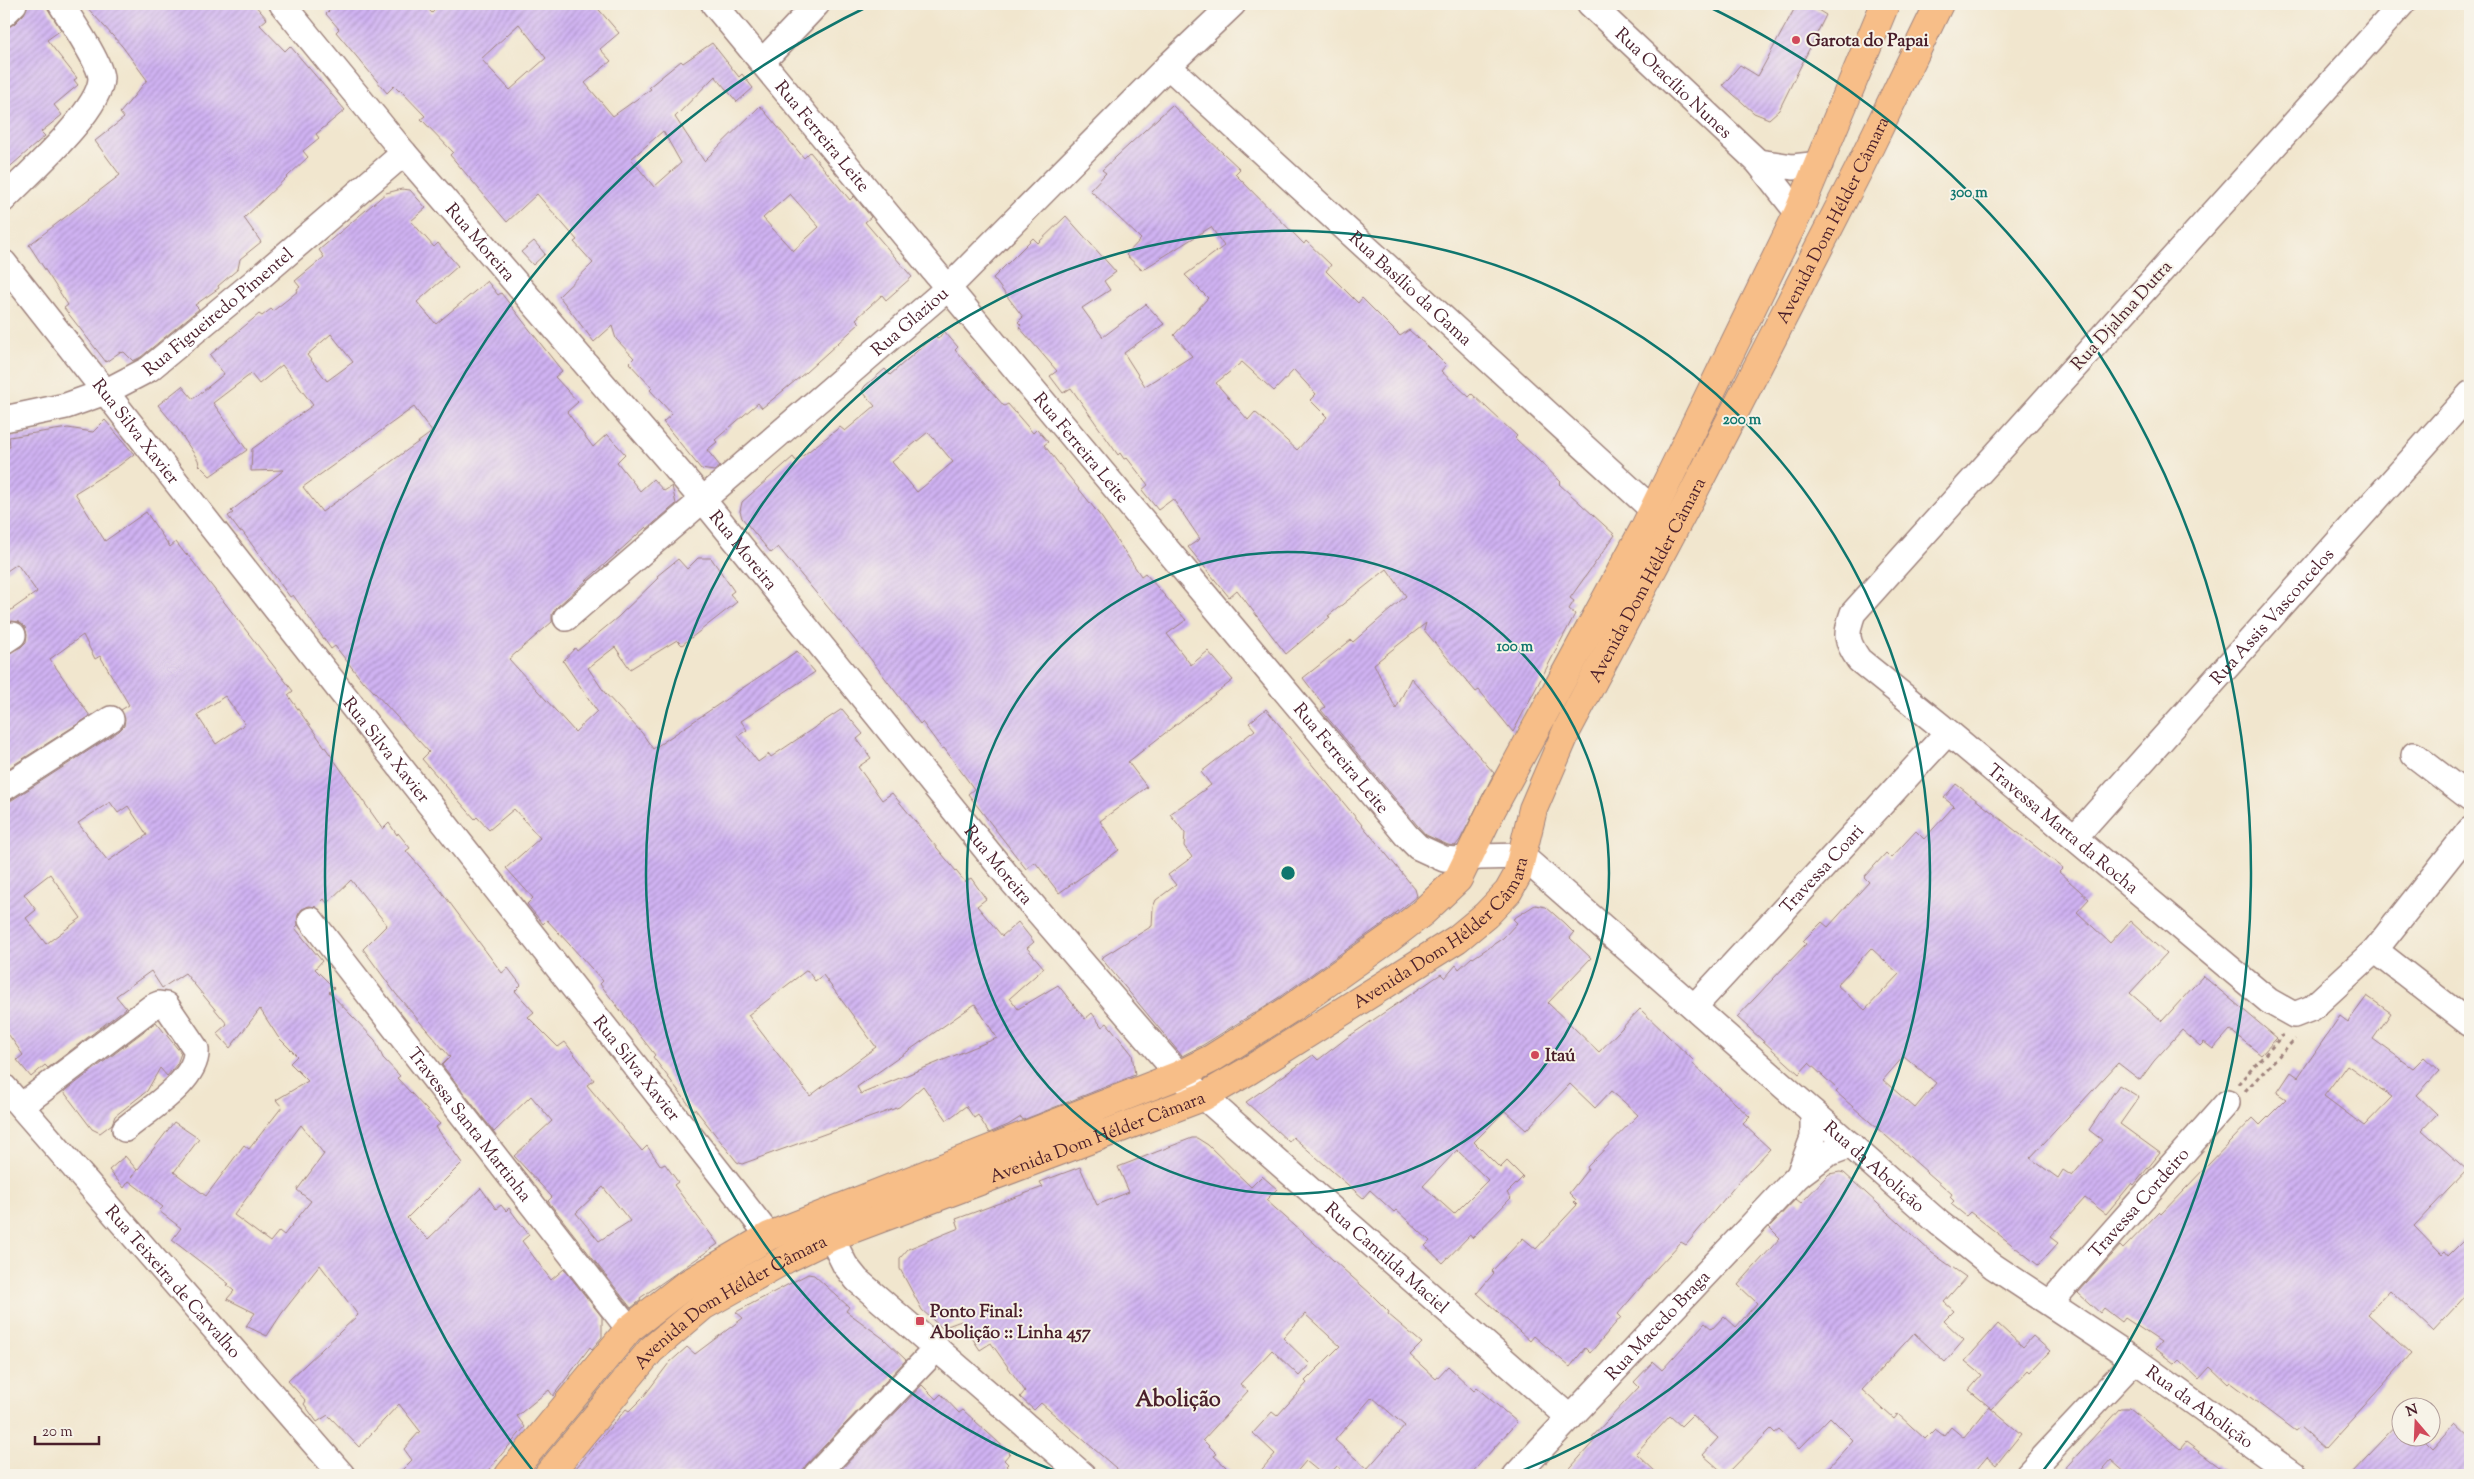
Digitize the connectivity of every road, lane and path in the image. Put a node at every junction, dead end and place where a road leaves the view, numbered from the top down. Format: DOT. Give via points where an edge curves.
graph roads {
  1 [pos="14,4"];
  2 [pos="61,4"];
  3 [pos="282,4"];
  4 [pos="714,4"];
  5 [pos="817,4"];
  6 [pos="1233,4"];
  7 [pos="1590,4"];
  8 [pos="1885,4"];
  9 [pos="1939,4"];
  10 [pos="2402,4"];
  11 [pos="4,14"];
  12 [pos="763,61"];
  13 [pos="1168,66"];
  14 [pos="404,154"];
  15 [pos="1758,162"];
  16 [pos="1820,164"];
  17 [pos="4,199"];
  18 [pos="1798,213"];
  19 [pos="4,263"];
  20 [pos="948,288"];
  21 [pos="105,392"];
  22 [pos="2470,394"];
  23 [pos="4,419"];
  24 [pos="703,500"];
  25 [pos="1654,510"];
  26 [pos="566,618"];
  27 [pos="1847,631"];
  28 [pos="111,719"];
  29 [pos="1948,732"];
  30 [pos="2414,756"];
  31 [pos="4,788"];
  32 [pos="2470,798"];
  33 [pos="2470,830"];
  34 [pos="2075,837"];
  35 [pos="1522,856"];
  36 [pos="1469,859"];
  37 [pos="311,920"];
  38 [pos="2375,950"];
  39 [pos="1694,1007"];
  40 [pos="2290,1023"];
  41 [pos="2470,1024"];
  42 [pos="2294,1039"];
  43 [pos="1179,1075"];
  44 [pos="4,1087"];
  45 [pos="2235,1094"];
  46 [pos="1203,1097"];
  47 [pos="21,1106"];
  48 [pos="1813,1112"];
  49 [pos="125,1129"];
  50 [pos="1851,1145"];
  51 [pos="1799,1174"];
  52 [pos="769,1236"];
  53 [pos="831,1237"];
  54 [pos="2050,1303"];
  55 [pos="629,1329"];
  56 [pos="936,1348"];
  57 [pos="2134,1360"];
  58 [pos="1570,1418"];
  59 [pos="342,1475"];
  60 [pos="509,1475"];
  61 [pos="548,1475"];
  62 [pos="816,1475"];
  63 [pos="1083,1475"];
  64 [pos="1516,1475"];
  65 [pos="2028,1475"];
  66 [pos="2295,1475"];
  1 -- 11 [label="street"];
  2 -- 17 [label="street" via="101,77 97,97 85,115"];
  3 -- 14 [label="street, Rua Moreira"];
  4 -- 12 [label="street, Rua Ferreira Leite"];
  5 -- 12 [label="street"];
  6 -- 13 [label="street, Rua Glaziou"];
  7 -- 15 [label="street, Rua Otacílio Nunes"];
  8 -- 16 [label="main road, Avenida Dom Hélder Câmara"];
  9 -- 35 [label="main road, Avenida Dom Hélder Câmara" via="1858,171 1567,730 1533,809"];
  10 -- 27 [label="street, Rua Djalma Dutra" via="1859,606"];
  12 -- 20 [label="street, Rua Ferreira Leite"];
  13 -- 20 [label="street, Rua Glaziou"];
  13 -- 25 [label="street, Rua Basílio da Gama"];
  14 -- 21 [label="street, Rua Figueiredo Pimentel" via="149,369"];
  14 -- 24 [label="street, Rua Moreira"];
  15 -- 16 [label="street" via="1793,167"];
  15 -- 18 [label="street, Rua Otacílio Nunes"];
  16 -- 18 [label="main road, Avenida Dom Hélder Câmara"];
  18 -- 25 [label="main road, Avenida Dom Hélder Câmara"];
  19 -- 21 [label="street, Rua Silva Xavier"];
  20 -- 24 [label="street, Rua Glaziou"];
  20 -- 36 [label="street, Rua Ferreira Leite" via="1406,835 1418,847 1432,854 1455,860"];
  21 -- 23 [label="street, Rua Figueiredo Pimentel" via="66,406"];
  21 -- 52 [label="street, Rua Silva Xavier"];
  22 -- 34 [label="street, Rua Assis Vasconcelos"];
  24 -- 26 [label="street, Rua Glaziou"];
  24 -- 43 [label="street, Rua Moreira" via="1010,879"];
  25 -- 36 [label="main road, Avenida Dom Hélder Câmara"];
  27 -- 29 [label="street, Travessa Marta da Rocha" via="1850,646 1860,660"];
  28 -- 31 [label="street"];
  29 -- 34 [label="street, Travessa Marta da Rocha"];
  29 -- 39 [label="street, Travessa Coari"];
  30 -- 32 [label="street"];
  33 -- 38 [label="street"];
  34 -- 40 [label="street, Travessa Marta da Rocha" via="2270,1001"];
  35 -- 36 [label="street"];
  35 -- 39 [label="street, Rua da Abolição"];
  35 -- 46 [label="main road, Avenida Dom Hélder Câmara" via="1517,876 1508,892 1457,939"];
  36 -- 43 [label="main road, Avenida Dom Hélder Câmara" via="1458,879 1390,938 1290,1009 1211,1059"];
  37 -- 55 [label="street, Travessa Santa Martinha"];
  38 -- 40 [label="street" via="2312,1008"];
  38 -- 41 [label="street"];
  39 -- 48 [label="street, Rua da Abolição"];
  40 -- 45 [label="path"];
  42 -- 45 [label="path"];
  43 -- 46 [label="street, Rua Moreira"];
  43 -- 52 [label="main road, Avenida Dom Hélder Câmara"];
  44 -- 47 [label="street, Rua Teixeira de Carvalho"];
  45 -- 54 [label="street, Travessa Cordeiro"];
  46 -- 53 [label="main road, Avenida Dom Hélder Câmara"];
  46 -- 58 [label="street, Rua Cantilda Maciel"];
  47 -- 49 [label="street" via="152,1007 166,1005 196,1049 197,1058 176,1088"];
  47 -- 59 [label="street, Rua Teixeira de Carvalho"];
  48 -- 50 [label="street, Rua da Abolição"];
  48 -- 51 [label="street, Rua Macedo Braga" via="1814,1138"];
  50 -- 51 [label="street, Rua Macedo Braga" via="1827,1154"];
  50 -- 54 [label="street, Rua da Abolição" via="1993,1266"];
  51 -- 58 [label="street, Rua Macedo Braga"];
  52 -- 55 [label="main road, Avenida Dom Hélder Câmara" via="684,1286"];
  53 -- 56 [label="street" via="857,1280"];
  53 -- 61 [label="main road, Avenida Dom Hélder Câmara" via="703,1306 651,1350"];
  54 -- 57 [label="street, Rua da Abolição"];
  55 -- 60 [label="main road, Avenida Dom Hélder Câmara"];
  56 -- 62 [label="street"];
  56 -- 63 [label="street"];
  57 -- 65 [label="street"];
  57 -- 66 [label="street, Rua da Abolição"];
  58 -- 64 [label="street, Rua Macedo Braga"];
}
